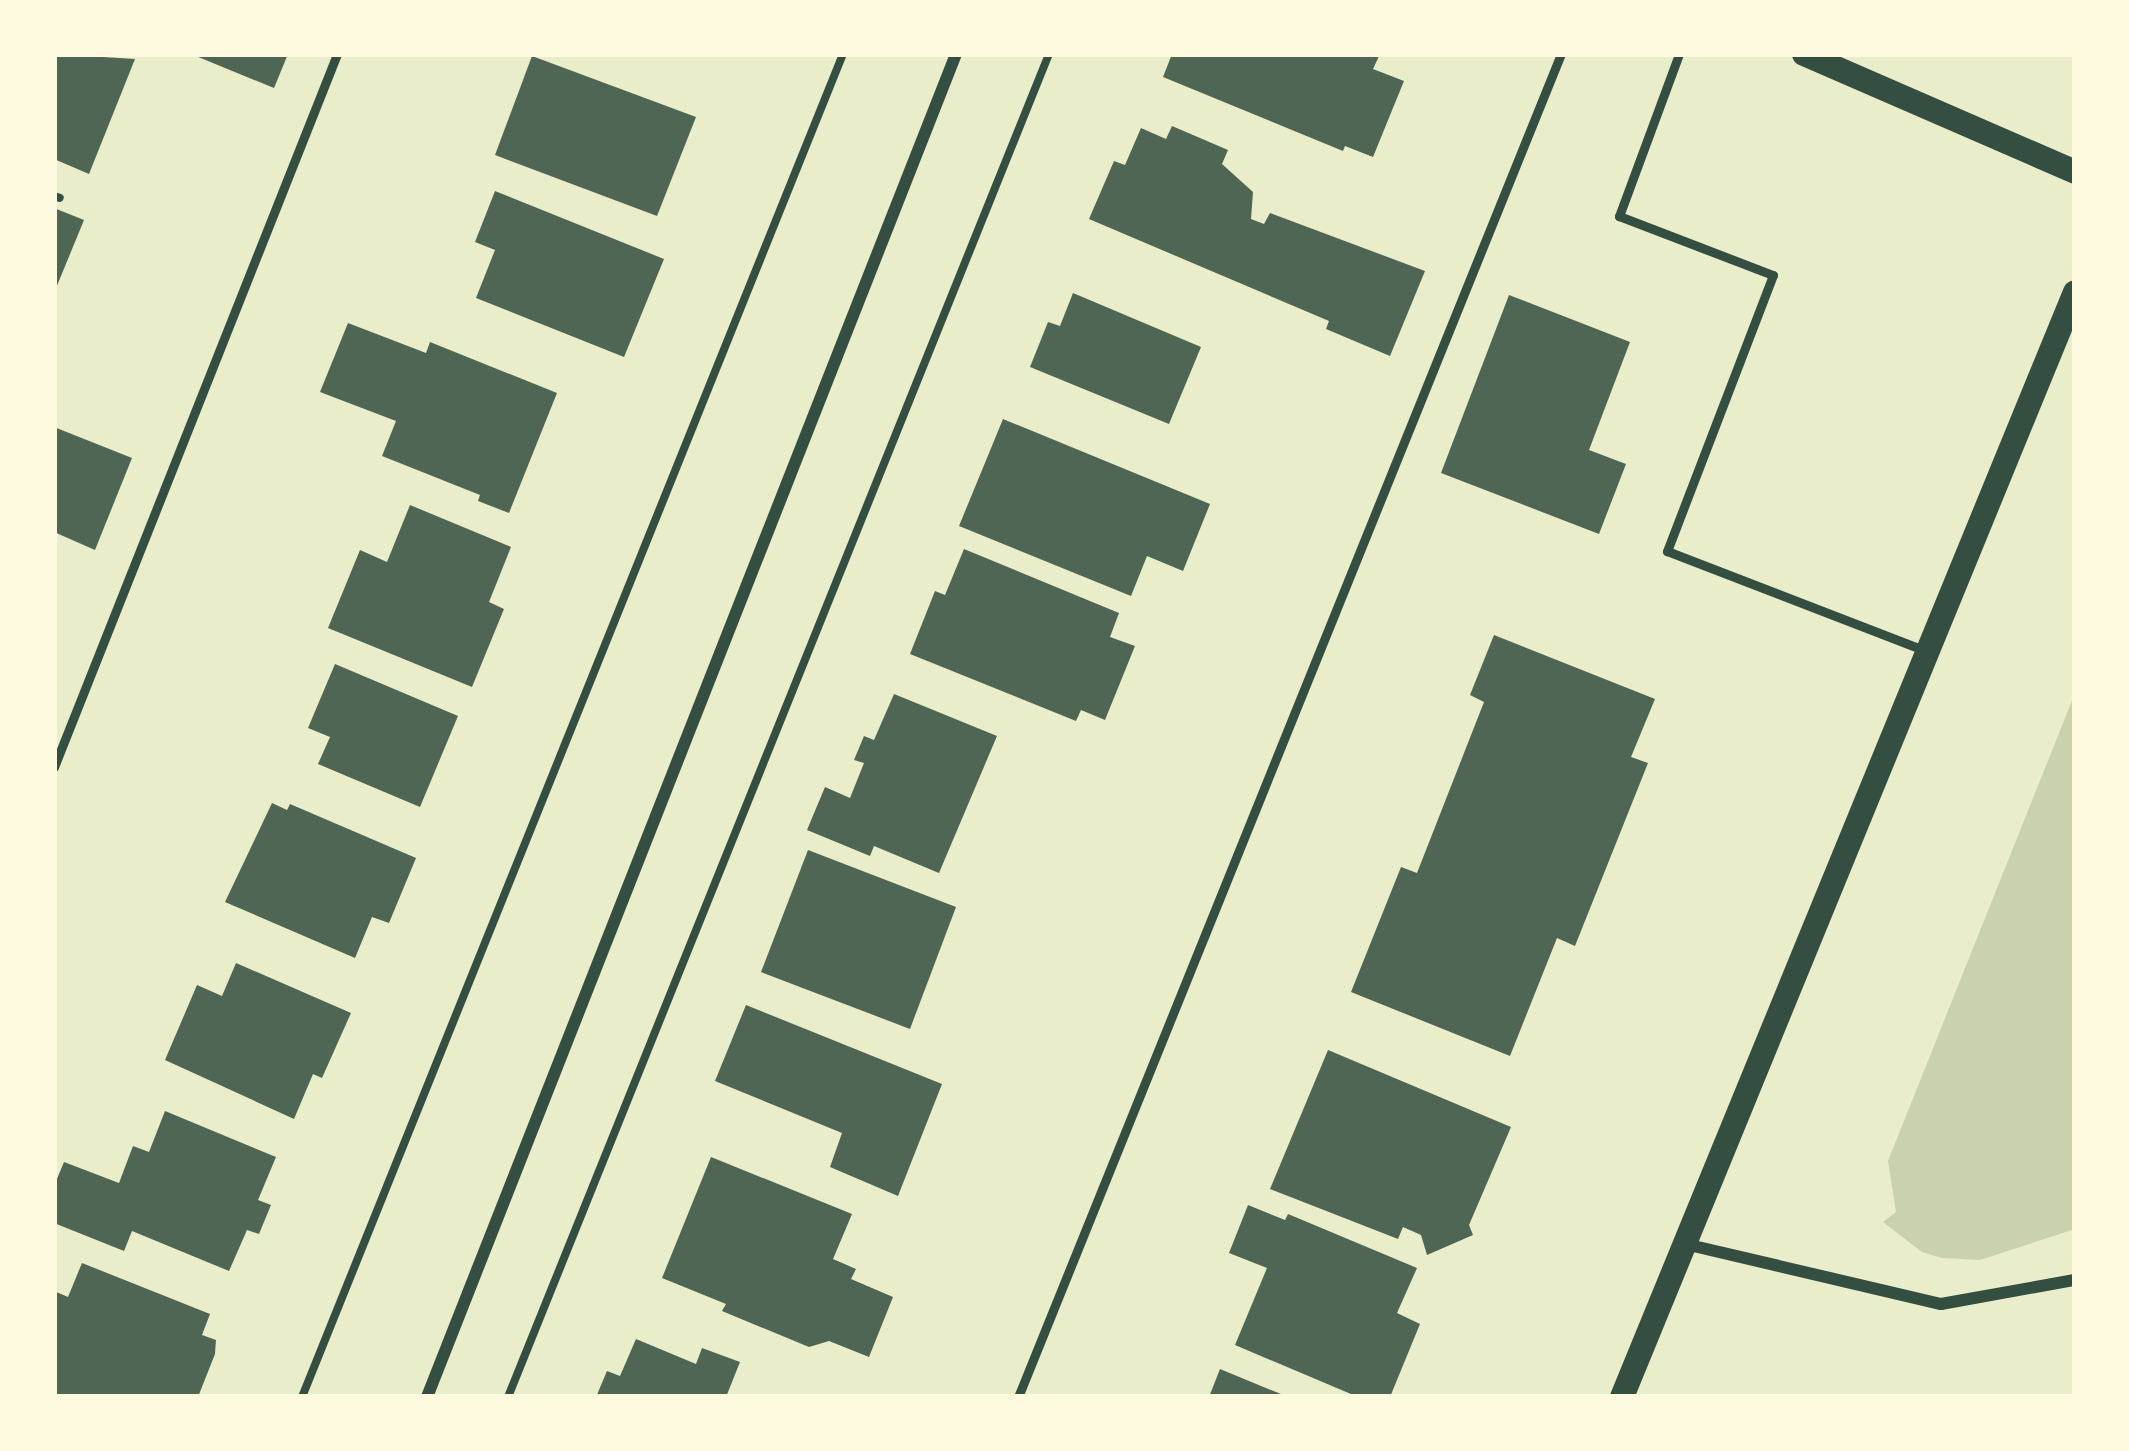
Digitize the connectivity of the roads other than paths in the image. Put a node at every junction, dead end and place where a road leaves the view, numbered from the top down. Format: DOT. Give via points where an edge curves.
graph roads {
  1 [pos="337,54"];
  2 [pos="956,54"];
  3 [pos="1561,54"];
  4 [pos="1679,54"];
  5 [pos="1804,54"];
  6 [pos="1835,60"];
  7 [pos="2075,172"];
  8 [pos="2075,292"];
  9 [pos="1929,652"];
  10 [pos="54,767"];
  11 [pos="1684,1244"];
  12 [pos="2075,1280"];
  13 [pos="427,1397"];
  14 [pos="1018,1397"];
  15 [pos="1622,1397"];
  1 -- 10 [label="lane"];
  2 -- 13 [label="street"];
  3 -- 14 [label="lane"];
  4 -- 9 [label="lane" via="1619,216 1773,275 1667,551"];
  5 -- 6 [label="main road"];
  6 -- 7 [label="main road"];
  8 -- 9 [label="main road"];
  9 -- 11 [label="main road"];
  11 -- 12 [label="street" via="1941,1304"];
  11 -- 15 [label="main road"];
}
